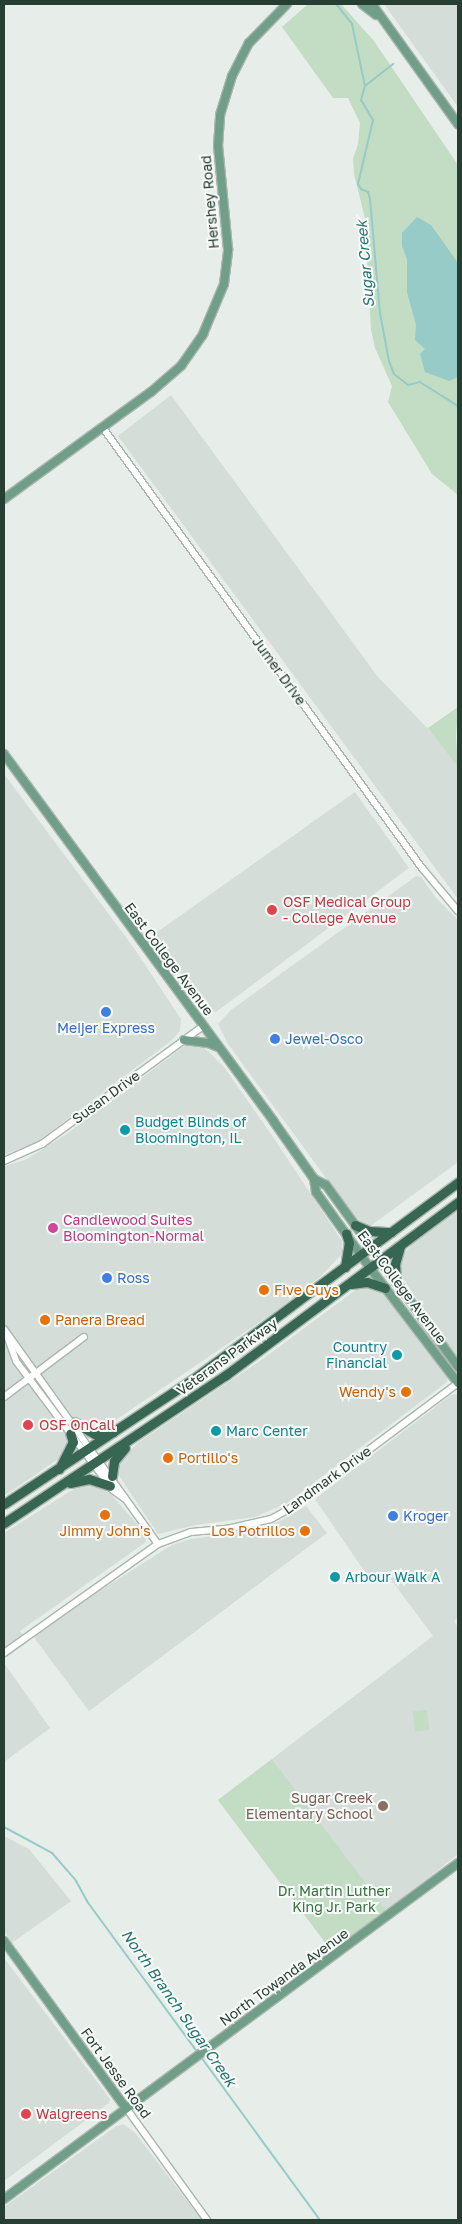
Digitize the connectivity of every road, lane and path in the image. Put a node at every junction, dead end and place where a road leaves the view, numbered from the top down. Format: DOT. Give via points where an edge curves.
graph roads {
  1 [pos="287,4"];
  2 [pos="362,4"];
  3 [pos="372,4"];
  4 [pos="378,17"];
  5 [pos="458,124"];
  6 [pos="103,428"];
  7 [pos="4,499"];
  8 [pos="4,754"];
  9 [pos="458,910"];
  10 [pos="203,1026"];
  11 [pos="184,1040"];
  12 [pos="220,1048"];
  13 [pos="4,1161"];
  14 [pos="314,1179"];
  15 [pos="458,1182"];
  16 [pos="458,1202"];
  17 [pos="355,1225"];
  18 [pos="391,1232"];
  19 [pos="346,1233"];
  20 [pos="400,1246"];
  21 [pos="371,1247"];
  22 [pos="361,1255"];
  23 [pos="381,1260"];
  24 [pos="344,1267"];
  25 [pos="370,1268"];
  26 [pos="396,1282"];
  27 [pos="349,1284"];
  28 [pos="385,1288"];
  29 [pos="5,1331"];
  30 [pos="84,1337"];
  31 [pos="458,1366"];
  32 [pos="37,1373"];
  33 [pos="30,1378"];
  34 [pos="458,1383"];
  35 [pos="4,1397"];
  36 [pos="74,1422"];
  37 [pos="70,1432"];
  38 [pos="116,1432"];
  39 [pos="129,1442"];
  40 [pos="88,1450"];
  41 [pos="97,1463"];
  42 [pos="58,1470"];
  43 [pos="112,1476"];
  44 [pos="65,1484"];
  45 [pos="110,1486"];
  46 [pos="124,1498"];
  47 [pos="4,1504"];
  48 [pos="4,1523"];
  49 [pos="158,1544"];
  50 [pos="4,1653"];
  51 [pos="458,1863"];
  52 [pos="4,1941"];
  53 [pos="126,2108"];
  54 [pos="4,2200"];
  55 [pos="207,2220"];
  1 -- 6 [label="main road, Hershey Road" via="249,43 232,76 220,115 218,146 228,249 224,284 214,314 181,366"];
  2 -- 4 [label="main road"];
  3 -- 4 [label="main road"];
  4 -- 5 [label="main road"];
  6 -- 7 [label="main road, Hershey Road"];
  6 -- 9 [label="street, Jumer Drive" via="422,868"];
  8 -- 10 [label="main road, East College Avenue"];
  10 -- 11 [label="street, Susan Drive"];
  10 -- 12 [label="main road, East College Avenue"];
  11 -- 12 [label="main road"];
  11 -- 13 [label="street, Susan Drive" via="42,1144"];
  12 -- 14 [label="main road, East College Avenue"];
  14 -- 17 [label="main road, East College Avenue" via="326,1185"];
  14 -- 19 [label="main road, East College Avenue" via="316,1192"];
  15 -- 18 [label="highway, Veterans Parkway"];
  16 -- 20 [label="highway, Veterans Parkway"];
  17 -- 18 [label="highway" via="370,1231"];
  17 -- 21 [label="main road, East College Avenue"];
  18 -- 21 [label="highway, Veterans Parkway"];
  19 -- 22 [label="main road, East College Avenue"];
  19 -- 24 [label="highway" via="348,1244"];
  20 -- 23 [label="highway, Veterans Parkway"];
  20 -- 26 [label="highway" via="395,1264"];
  21 -- 22 [label="highway, Veterans Parkway"];
  21 -- 23 [label="main road, East College Avenue"];
  22 -- 24 [label="highway, Veterans Parkway"];
  22 -- 25 [label="main road, East College Avenue"];
  23 -- 25 [label="highway, Veterans Parkway"];
  23 -- 26 [label="main road, East College Avenue"];
  24 -- 38 [label="highway, Veterans Parkway"];
  25 -- 27 [label="highway, Veterans Parkway"];
  25 -- 28 [label="main road, East College Avenue"];
  26 -- 31 [label="main road, East College Avenue"];
  27 -- 28 [label="highway" via="367,1282"];
  27 -- 39 [label="highway, Veterans Parkway"];
  28 -- 34 [label="main road, East College Avenue"];
  29 -- 32 [label="street"];
  29 -- 33 [label="street" via="16,1361"];
  30 -- 32 [label="street"];
  32 -- 33 [label="street"];
  32 -- 36 [label="street"];
  33 -- 35 [label="street"];
  33 -- 37 [label="street"];
  34 -- 49 [label="street, Landmark Drive" via="291,1508 271,1519 227,1529 191,1532"];
  36 -- 38 [label="highway" via="95,1434"];
  36 -- 40 [label="street"];
  37 -- 40 [label="street"];
  37 -- 42 [label="highway" via="72,1442"];
  38 -- 40 [label="highway, Veterans Parkway"];
  39 -- 41 [label="highway, Veterans Parkway"];
  39 -- 43 [label="highway" via="114,1462"];
  40 -- 41 [label="street"];
  40 -- 42 [label="highway, Veterans Parkway"];
  41 -- 43 [label="street"];
  41 -- 44 [label="highway, Veterans Parkway"];
  41 -- 45 [label="street"];
  42 -- 47 [label="highway, Veterans Parkway"];
  43 -- 46 [label="street"];
  44 -- 45 [label="highway" via="89,1479"];
  44 -- 48 [label="highway, Veterans Parkway"];
  45 -- 46 [label="street"];
  46 -- 49 [label="street"];
  49 -- 50 [label="street, Landmark Drive"];
  51 -- 53 [label="main road, North Towanda Avenue"];
  52 -- 53 [label="main road, Fort Jesse Road"];
  53 -- 54 [label="main road, North Towanda Avenue"];
  53 -- 55 [label="street, Fort Jesse Road"];
}
